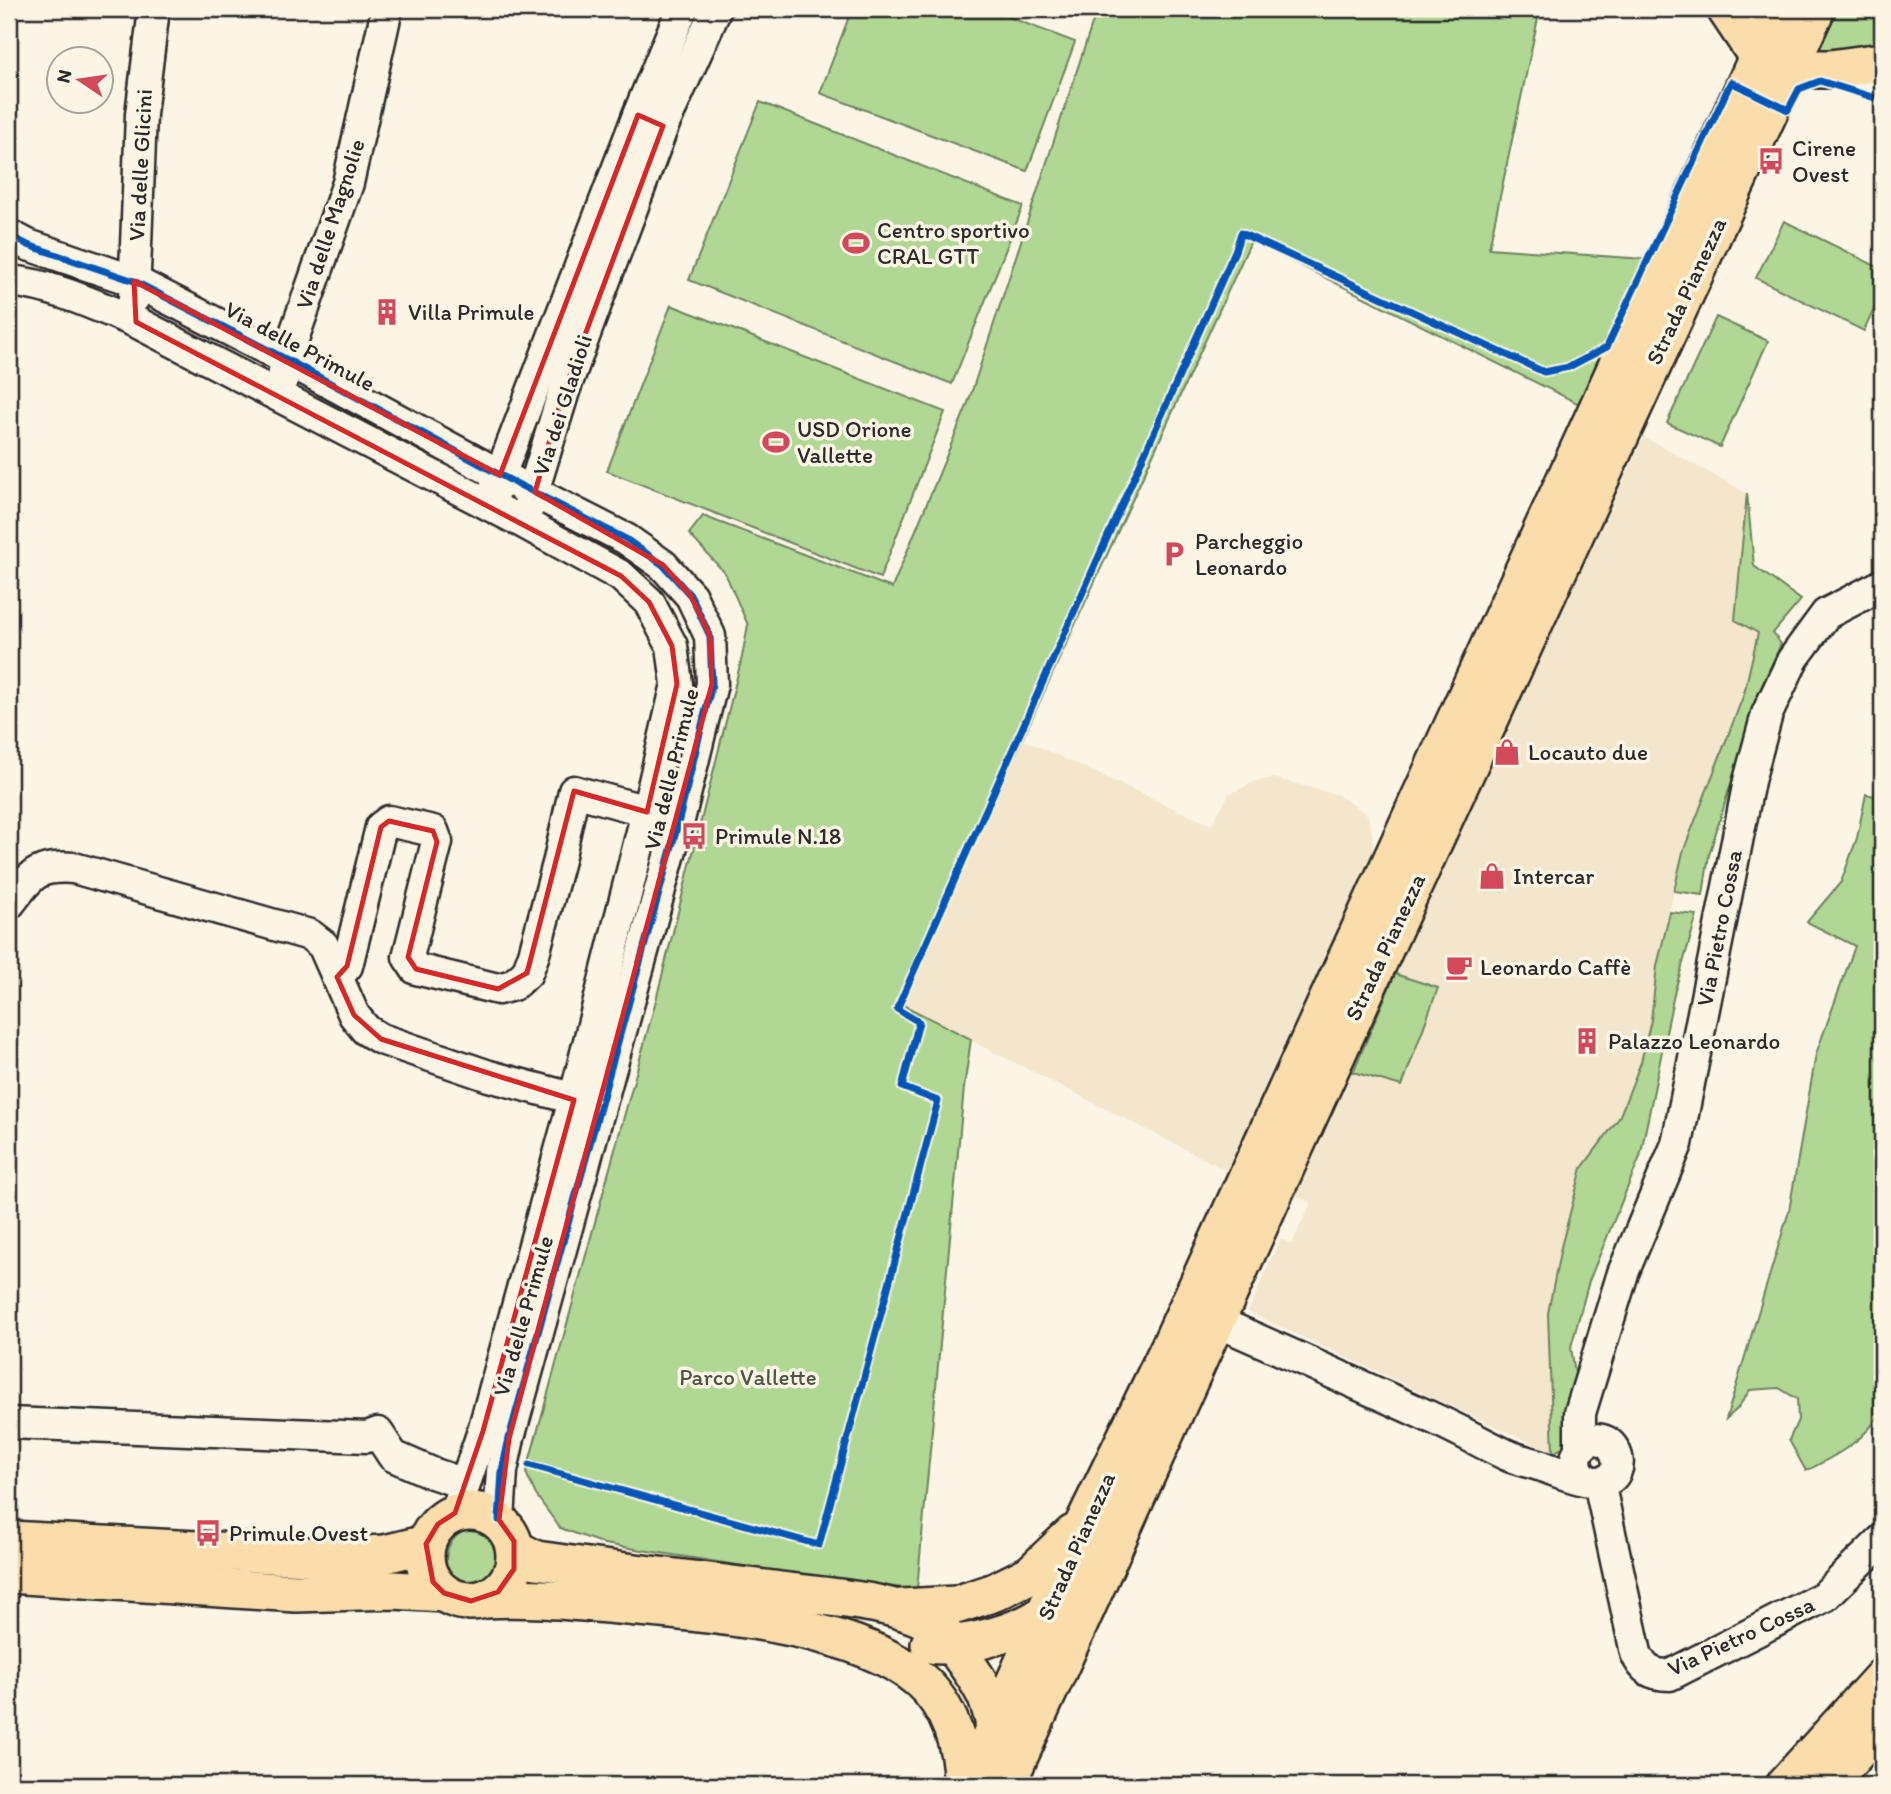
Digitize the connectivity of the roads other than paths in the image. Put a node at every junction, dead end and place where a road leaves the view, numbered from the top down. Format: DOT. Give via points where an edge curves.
graph roads {
  1 [pos="154,9"];
  2 [pos="387,9"];
  3 [pos="682,9"];
  4 [pos="716,9"];
  5 [pos="1726,9"];
  6 [pos="1780,9"];
  7 [pos="1816,9"];
  8 [pos="1882,62"];
  9 [pos="1773,63"];
  10 [pos="1830,69"];
  11 [pos="1882,87"];
  12 [pos="650,120"];
  13 [pos="15,241"];
  14 [pos="9,281"];
  15 [pos="134,281"];
  16 [pos="589,283"];
  17 [pos="136,322"];
  18 [pos="286,359"];
  19 [pos="281,397"];
  20 [pos="500,475"];
  21 [pos="535,492"];
  22 [pos="489,505"];
  23 [pos="522,522"];
  24 [pos="1882,585"];
  25 [pos="647,811"];
  26 [pos="680,819"];
  27 [pos="9,904"];
  28 [pos="337,977"];
  29 [pos="588,1103"];
  30 [pos="1201,1315"];
  31 [pos="9,1423"];
  32 [pos="1588,1461"];
  33 [pos="460,1499"];
  34 [pos="1129,1509"];
  35 [pos="1086,1520"];
  36 [pos="507,1535"];
  37 [pos="9,1540"];
  38 [pos="1882,1541"];
  39 [pos="426,1544"];
  40 [pos="9,1574"];
  41 [pos="444,1593"];
  42 [pos="485,1599"];
  43 [pos="891,1608"];
  44 [pos="1046,1613"];
  45 [pos="817,1633"];
  46 [pos="952,1644"];
  47 [pos="1882,1678"];
  48 [pos="1882,1724"];
  49 [pos="996,1726"];
  50 [pos="962,1785"];
  51 [pos="970,1785"];
  52 [pos="993,1785"];
  53 [pos="1006,1785"];
  54 [pos="1785,1785"];
  55 [pos="1828,1785"];
  1 -- 15 [label="street, Via delle Glicini" via="141,114"];
  2 -- 18 [label="street, Via delle Magnolie" via="348,183"];
  3 -- 12 [label="street, Via dei Gladioli"];
  4 -- 12 [label="street, Via dei Gladioli"];
  5 -- 9 [label="main road"];
  6 -- 9 [label="main road, Strada Pianezza"];
  7 -- 9 [label="main road, Strada Pianezza"];
  8 -- 10 [label="main road"];
  9 -- 10 [label="main road"];
  9 -- 30 [label="main road, Strada Pianezza"];
  10 -- 11 [label="street"];
  12 -- 16 [label="street, Via dei Gladioli"];
  13 -- 15 [label="street, Via delle Primule"];
  14 -- 17 [label="street, Via delle Primule" via="79,299"];
  15 -- 17 [label="street, Via delle Glicini"];
  15 -- 18 [label="street, Via delle Primule"];
  16 -- 20 [label="street, Via dei Gladioli"];
  16 -- 21 [label="street, Via dei Gladioli" via="565,391"];
  17 -- 19 [label="street, Via delle Primule"];
  18 -- 19 [label="street, Via delle Magnolie"];
  18 -- 20 [label="street, Via delle Primule"];
  19 -- 22 [label="street, Via delle Primule"];
  20 -- 21 [label="street, Via delle Primule"];
  20 -- 22 [label="street, Via dei Gladioli"];
  21 -- 23 [label="street, Via dei Gladioli"];
  21 -- 26 [label="street, Via delle Primule" via="663,565 691,596 710,636 712,684"];
  22 -- 23 [label="street, Via delle Primule"];
  23 -- 25 [label="street, Via delle Primule" via="621,576 649,603 672,646 677,684"];
  24 -- 32 [label="street, Via Pietro Cossa" via="1826,614 1793,659 1767,714 1743,808 1677,1144 1623,1273 1588,1391"];
  25 -- 26 [label="street"];
  25 -- 28 [label="street, Via delle Primule" via="574,791 527,973 513,985 498,989 416,969 408,957 437,842 433,831 389,821 381,827 347,966"];
  25 -- 29 [label="street, Via delle Primule"];
  26 -- 29 [label="street, Via delle Primule"];
  27 -- 28 [label="street" via="37,872 75,868 310,935 323,945"];
  28 -- 29 [label="street" via="354,1015 381,1039"];
  29 -- 33 [label="street, Via delle Primule"];
  29 -- 36 [label="street, Via delle Primule" via="502,1471"];
  30 -- 32 [label="street" via="1509,1457 1572,1477"];
  30 -- 34 [label="main road, Strada Pianezza"];
  30 -- 35 [label="main road, Strada Pianezza"];
  31 -- 33 [label="street" via="367,1437 378,1433 393,1456"];
  32 -- 38 [label="street, Via Pietro Cossa" via="1636,1653 1641,1665 1660,1675 1670,1675 1825,1596"];
  33 -- 36 [label="main road" via="465,1510 481,1511"];
  33 -- 39 [label="main road"];
  34 -- 44 [label="main road" via="1090,1566"];
  34 -- 53 [label="main road, Strada Pianezza"];
  35 -- 43 [label="main road" via="1031,1574 995,1592 948,1606"];
  35 -- 44 [label="main road, Strada Pianezza"];
  36 -- 42 [label="main road" via="514,1569 508,1582"];
  36 -- 43 [label="main road" via="536,1560"];
  37 -- 39 [label="main road" via="327,1557 385,1554"];
  39 -- 41 [label="main road" via="426,1567"];
  40 -- 41 [label="main road" via="296,1593"];
  41 -- 42 [label="main road" via="457,1599"];
  42 -- 45 [label="main road" via="526,1596 710,1614"];
  43 -- 46 [label="main road" via="929,1622"];
  44 -- 46 [label="main road" via="1016,1631"];
  44 -- 49 [label="main road, Strada Pianezza"];
  45 -- 46 [label="main road" via="856,1632"];
  45 -- 50 [label="main road" via="872,1651 920,1679 949,1720 962,1765"];
  46 -- 49 [label="main road" via="986,1695"];
  47 -- 54 [label="main road"];
  48 -- 55 [label="main road"];
  49 -- 51 [label="main road, Strada Pianezza"];
  49 -- 52 [label="main road"];
}
